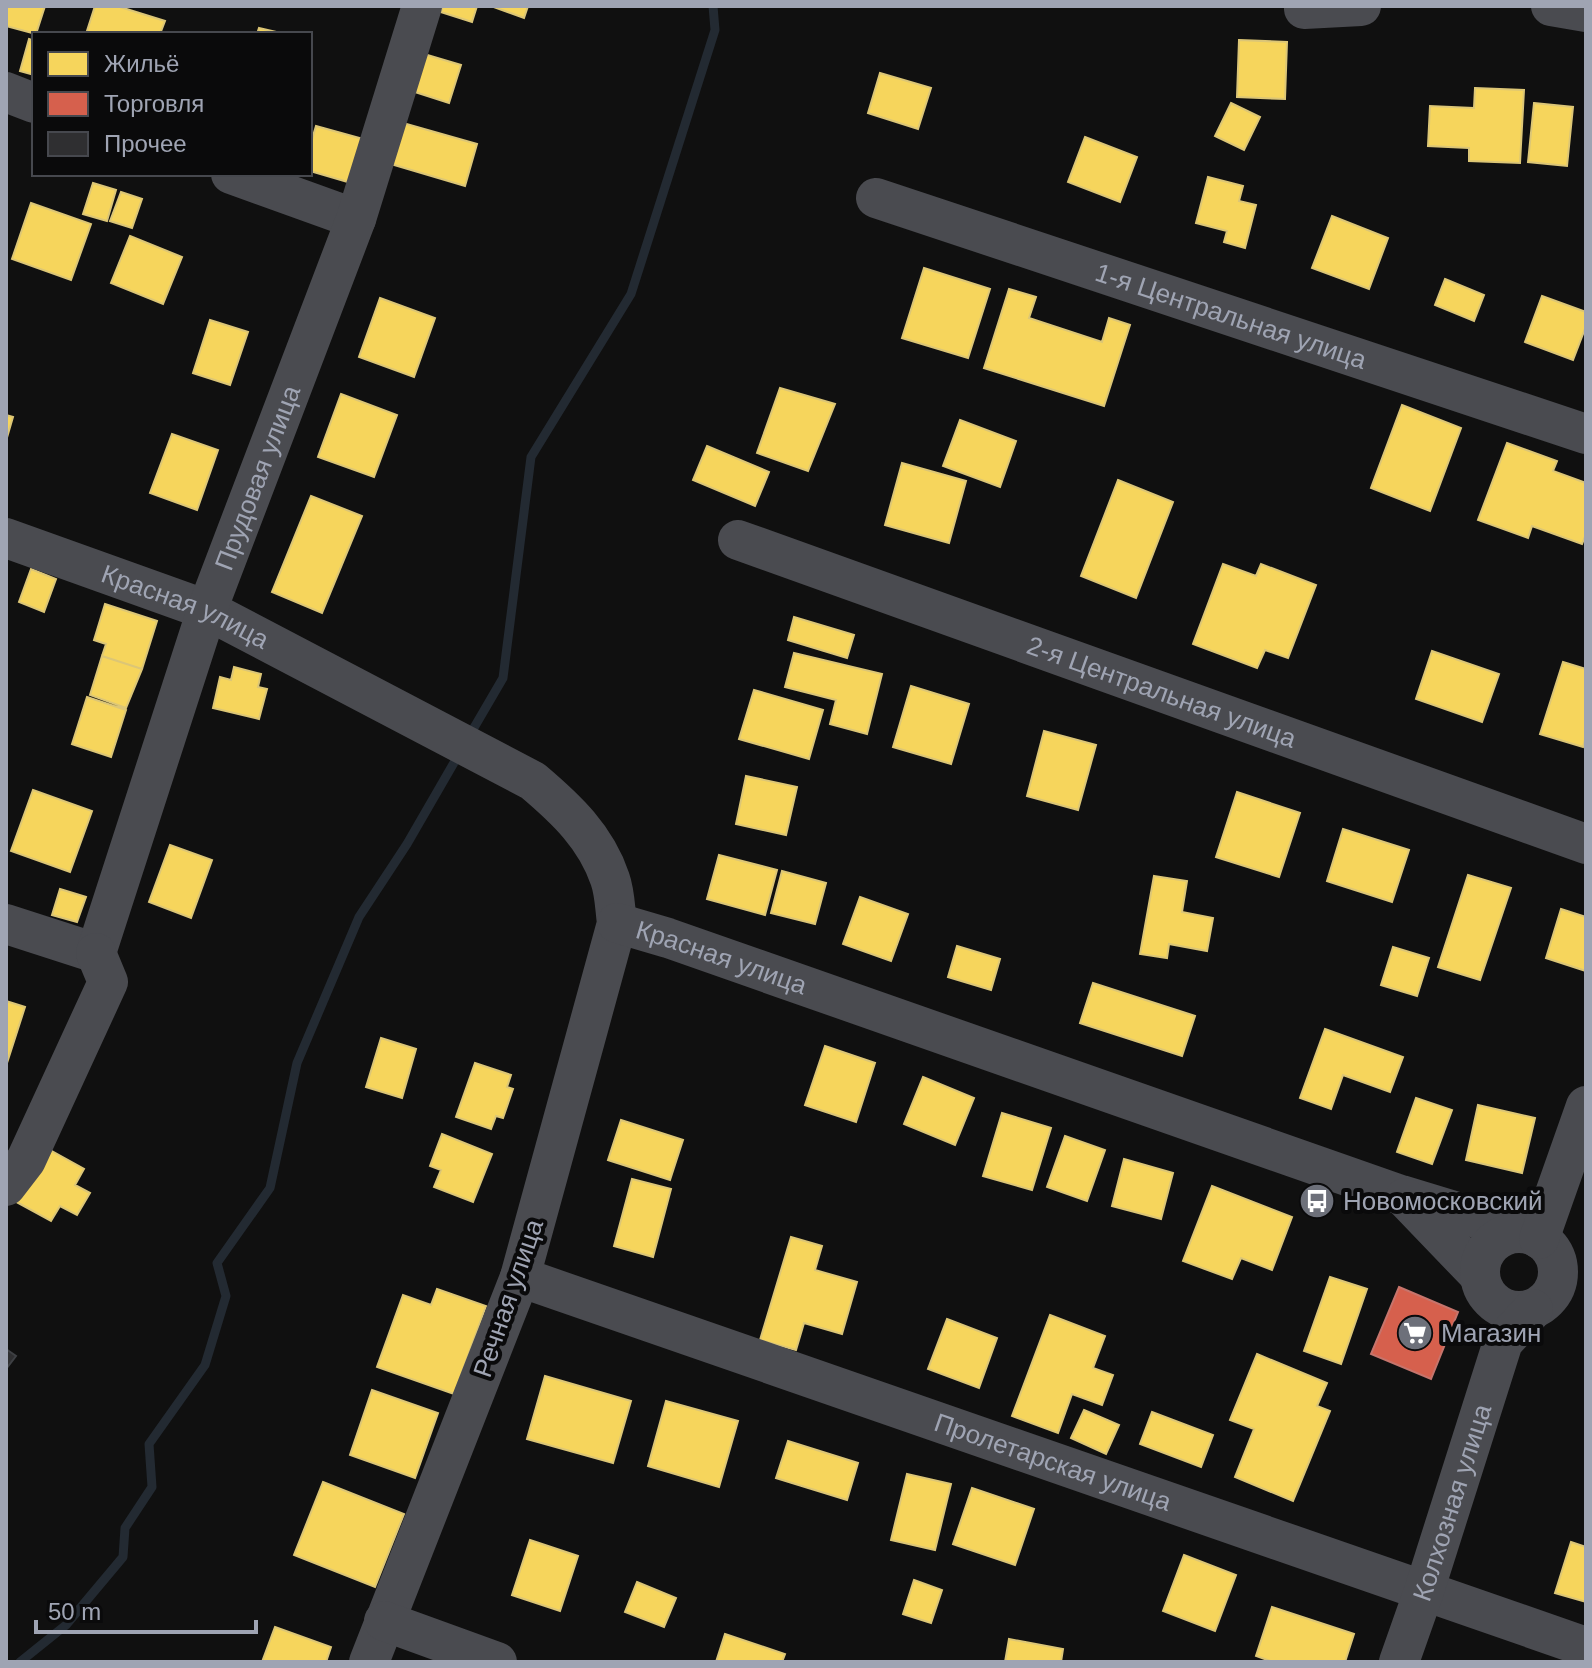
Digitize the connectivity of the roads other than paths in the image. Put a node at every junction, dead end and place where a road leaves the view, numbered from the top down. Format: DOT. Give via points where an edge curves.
graph roads {
  1 [pos="422,6"];
  2 [pos="1361,6"];
  3 [pos="1551,6"];
  4 [pos="1304,9"];
  5 [pos="1586,12"];
  6 [pos="6,92"];
  7 [pos="32,102"];
  8 [pos="237,176"];
  9 [pos="876,198"];
  10 [pos="356,219"];
  11 [pos="1586,434"];
  12 [pos="6,538"];
  13 [pos="738,540"];
  14 [pos="207,610"];
  15 [pos="1586,844"];
  16 [pos="617,923"];
  17 [pos="6,924"];
  18 [pos="96,953"];
  19 [pos="1586,1106"];
  20 [pos="6,1186"];
  21 [pos="1401,1195"];
  22 [pos="1557,1253"];
  23 [pos="520,1277"];
  24 [pos="1486,1289"];
  25 [pos="1533,1309"];
  26 [pos="1503,1342"];
  27 [pos="1424,1591"];
  28 [pos="384,1621"];
  29 [pos="1586,1647"];
  30 [pos="369,1662"];
  31 [pos="497,1662"];
  32 [pos="1399,1662"];
  1 -- 10 [label="street, Прудовая улица"];
  2 -- 4 [label="street"];
  3 -- 5 [label="street"];
  6 -- 7 [label="street"];
  8 -- 10 [label="street"];
  9 -- 11 [label="street, 1-я Центральная улица"];
  10 -- 14 [label="street, Прудовая улица"];
  12 -- 14 [label="street, Красная улица"];
  13 -- 15 [label="street, 2-я Центральная улица"];
  14 -- 16 [label="street, Красная улица" via="533,781 572,815 595,846 611,881"];
  14 -- 18 [label="street, Прудовая улица"];
  16 -- 21 [label="street, Красная улица"];
  16 -- 23 [label="street, Речная улица"];
  17 -- 18 [label="street"];
  18 -- 20 [label="street" via="108,982 26,1160"];
  19 -- 22 [label="street"];
  21 -- 22 [label="street, Красная улица"];
  21 -- 24 [label="street, Красная улица"];
  22 -- 24 [label="street" via="1511,1233 1498,1239 1481,1262"];
  22 -- 25 [label="street, Колхозная улица" via="1554,1290"];
  23 -- 27 [label="street, Пролетарская улица"];
  23 -- 28 [label="street, Речная улица"];
  24 -- 25 [label="street" via="1505,1309"];
  24 -- 26 [label="street"];
  25 -- 26 [label="street, Колхозная улица"];
  26 -- 27 [label="street, Колхозная улица"];
  27 -- 29 [label="street, Пролетарская улица"];
  27 -- 32 [label="street, Колхозная улица"];
  28 -- 30 [label="street, Речная улица"];
  28 -- 31 [label="street"];
}
